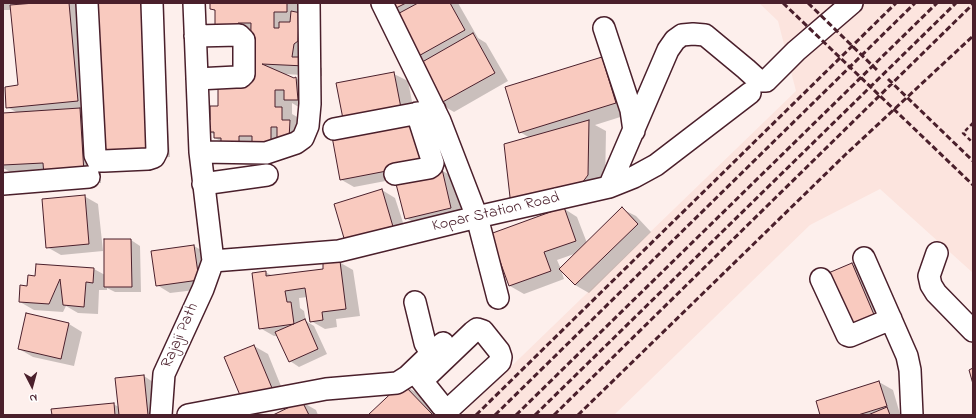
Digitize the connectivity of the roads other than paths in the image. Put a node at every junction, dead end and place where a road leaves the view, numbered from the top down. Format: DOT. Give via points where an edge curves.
graph roads {
  1 [pos="87,3"];
  2 [pos="152,3"];
  3 [pos="194,3"];
  4 [pos="309,3"];
  5 [pos="382,3"];
  6 [pos="852,3"];
  7 [pos="604,28"];
  8 [pos="195,36"];
  9 [pos="197,79"];
  10 [pos="750,93"];
  11 [pos="426,112"];
  12 [pos="334,129"];
  13 [pos="634,131"];
  14 [pos="200,152"];
  15 [pos="395,174"];
  16 [pos="267,175"];
  17 [pos="90,177"];
  18 [pos="3,184"];
  19 [pos="203,184"];
  20 [pos="609,187"];
  21 [pos="477,217"];
  22 [pos="937,253"];
  23 [pos="864,258"];
  24 [pos="213,261"];
  25 [pos="821,280"];
  26 [pos="498,298"];
  27 [pos="415,302"];
  28 [pos="477,314"];
  29 [pos="891,319"];
  30 [pos="973,331"];
  31 [pos="434,351"];
  32 [pos="162,415"];
  33 [pos="188,415"];
  34 [pos="912,415"];
  1 -- 2 [label="street" via="95,155 98,161 104,162 148,159 154,157 156,151"];
  3 -- 8 [label="street"];
  4 -- 14 [label="street" via="310,104 308,126 303,138 296,143 266,153"];
  5 -- 11 [label="street"];
  6 -- 13 [label="street" via="796,51 766,81 757,79 705,35 682,35 674,40 668,50"];
  7 -- 13 [label="street" via="630,110"];
  8 -- 9 [label="street"];
  8 -- 9 [label="street" via="239,35 244,40 244,74 241,77"];
  9 -- 14 [label="street"];
  10 -- 20 [label="street, Kopar Station Road" via="656,165"];
  11 -- 12 [label="street"];
  11 -- 15 [label="street" via="432,166"];
  11 -- 21 [label="street"];
  13 -- 20 [label="street"];
  14 -- 19 [label="street"];
  16 -- 19 [label="street"];
  17 -- 18 [label="street"];
  19 -- 24 [label="street"];
  20 -- 21 [label="street, Kopar Station Road"];
  21 -- 24 [label="street, Kopar Station Road" via="339,251"];
  21 -- 26 [label="street"];
  22 -- 30 [label="street" via="929,276 931,285"];
  23 -- 29 [label="street"];
  24 -- 32 [label="street, Rajaji Path" via="164,374"];
  25 -- 29 [label="street" via="847,335"];
  27 -- 31 [label="street" via="425,343"];
  28 -- 31 [label="street"];
  29 -- 34 [label="street" via="907,356"];
  31 -- 33 [label="street" via="418,376 408,376 397,383 326,390"];
}
